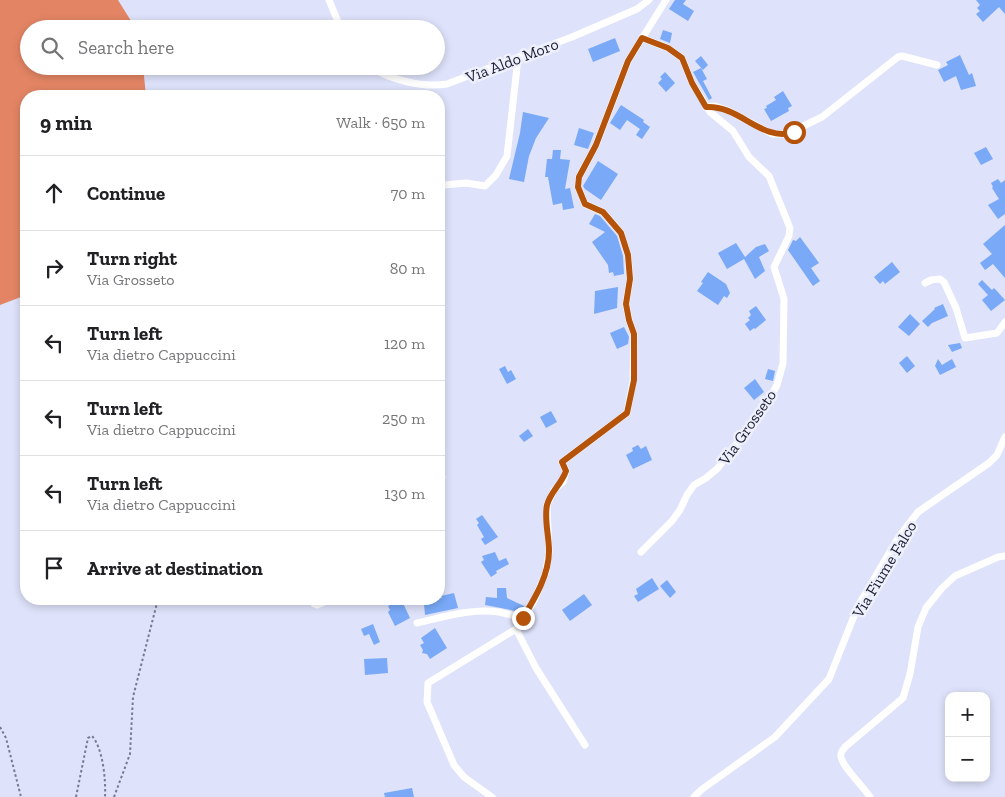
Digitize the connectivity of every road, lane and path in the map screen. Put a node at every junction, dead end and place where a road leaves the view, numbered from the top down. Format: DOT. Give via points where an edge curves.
graph roads {
  1 [pos="329,0"];
  2 [pos="649,0"];
  3 [pos="666,0"];
  4 [pos="337,20"];
  5 [pos="642,38"];
  6 [pos="518,58"];
  7 [pos="937,65"];
  8 [pos="392,75"];
  9 [pos="706,107"];
  10 [pos="445,185"];
  11 [pos="925,283"];
  12 [pos="1005,322"];
  13 [pos="1005,437"];
  14 [pos="641,552"];
  15 [pos="1005,556"];
  16 [pos="156,605"];
  17 [pos="523,618"];
  18 [pos="417,623"];
  19 [pos="516,629"];
  20 [pos="0,726"];
  21 [pos="586,744"];
  22 [pos="21,797"];
  23 [pos="76,797"];
  24 [pos="105,797"];
  25 [pos="114,797"];
  26 [pos="492,797"];
  27 [pos="694,797"];
  28 [pos="870,797"];
  1 -- 4 [label="street"];
  2 -- 6 [label="street, Via Aldo Moro" via="637,9"];
  3 -- 5 [label="street"];
  5 -- 9 [label="street, Via Grosseto" via="668,48 682,58"];
  5 -- 17 [label="street" via="622,74 596,145 579,177 578,187 585,204 603,212 621,233 628,255 630,279 626,304 634,334 634,380 627,413 562,462 566,471 563,482 554,490 547,505 549,552 546,572"];
  6 -- 8 [label="street, Via Aldo Moro" via="435,86"];
  6 -- 10 [label="street" via="507,156 485,186"];
  7 -- 9 [label="street" via="898,57 822,117 787,134 772,134 729,111 715,106"];
  9 -- 14 [label="street, Via Grosseto" via="733,131 749,157 769,176 790,228 790,236 774,267 784,298 784,363 777,385 757,417 718,468 694,485 672,521"];
  11 -- 12 [label="street" via="940,279 944,282 965,338 997,332"];
  13 -- 27 [label="street, Via Fiume Falco" via="989,464 918,512 898,538 858,606 829,679 775,737"];
  15 -- 28 [label="street" via="955,576 942,588 926,608 918,627 903,698 840,754 841,760"];
  16 -- 25 [label="path" via="133,697 130,754"];
  17 -- 18 [label="street" via="499,612 459,613"];
  17 -- 19 [label="street"];
  19 -- 21 [label="street" via="536,668"];
  19 -- 26 [label="street" via="428,682 427,702 454,765 464,777"];
  20 -- 22 [label="path"];
  23 -- 24 [label="path" via="88,738 92,736 102,763"];
}
